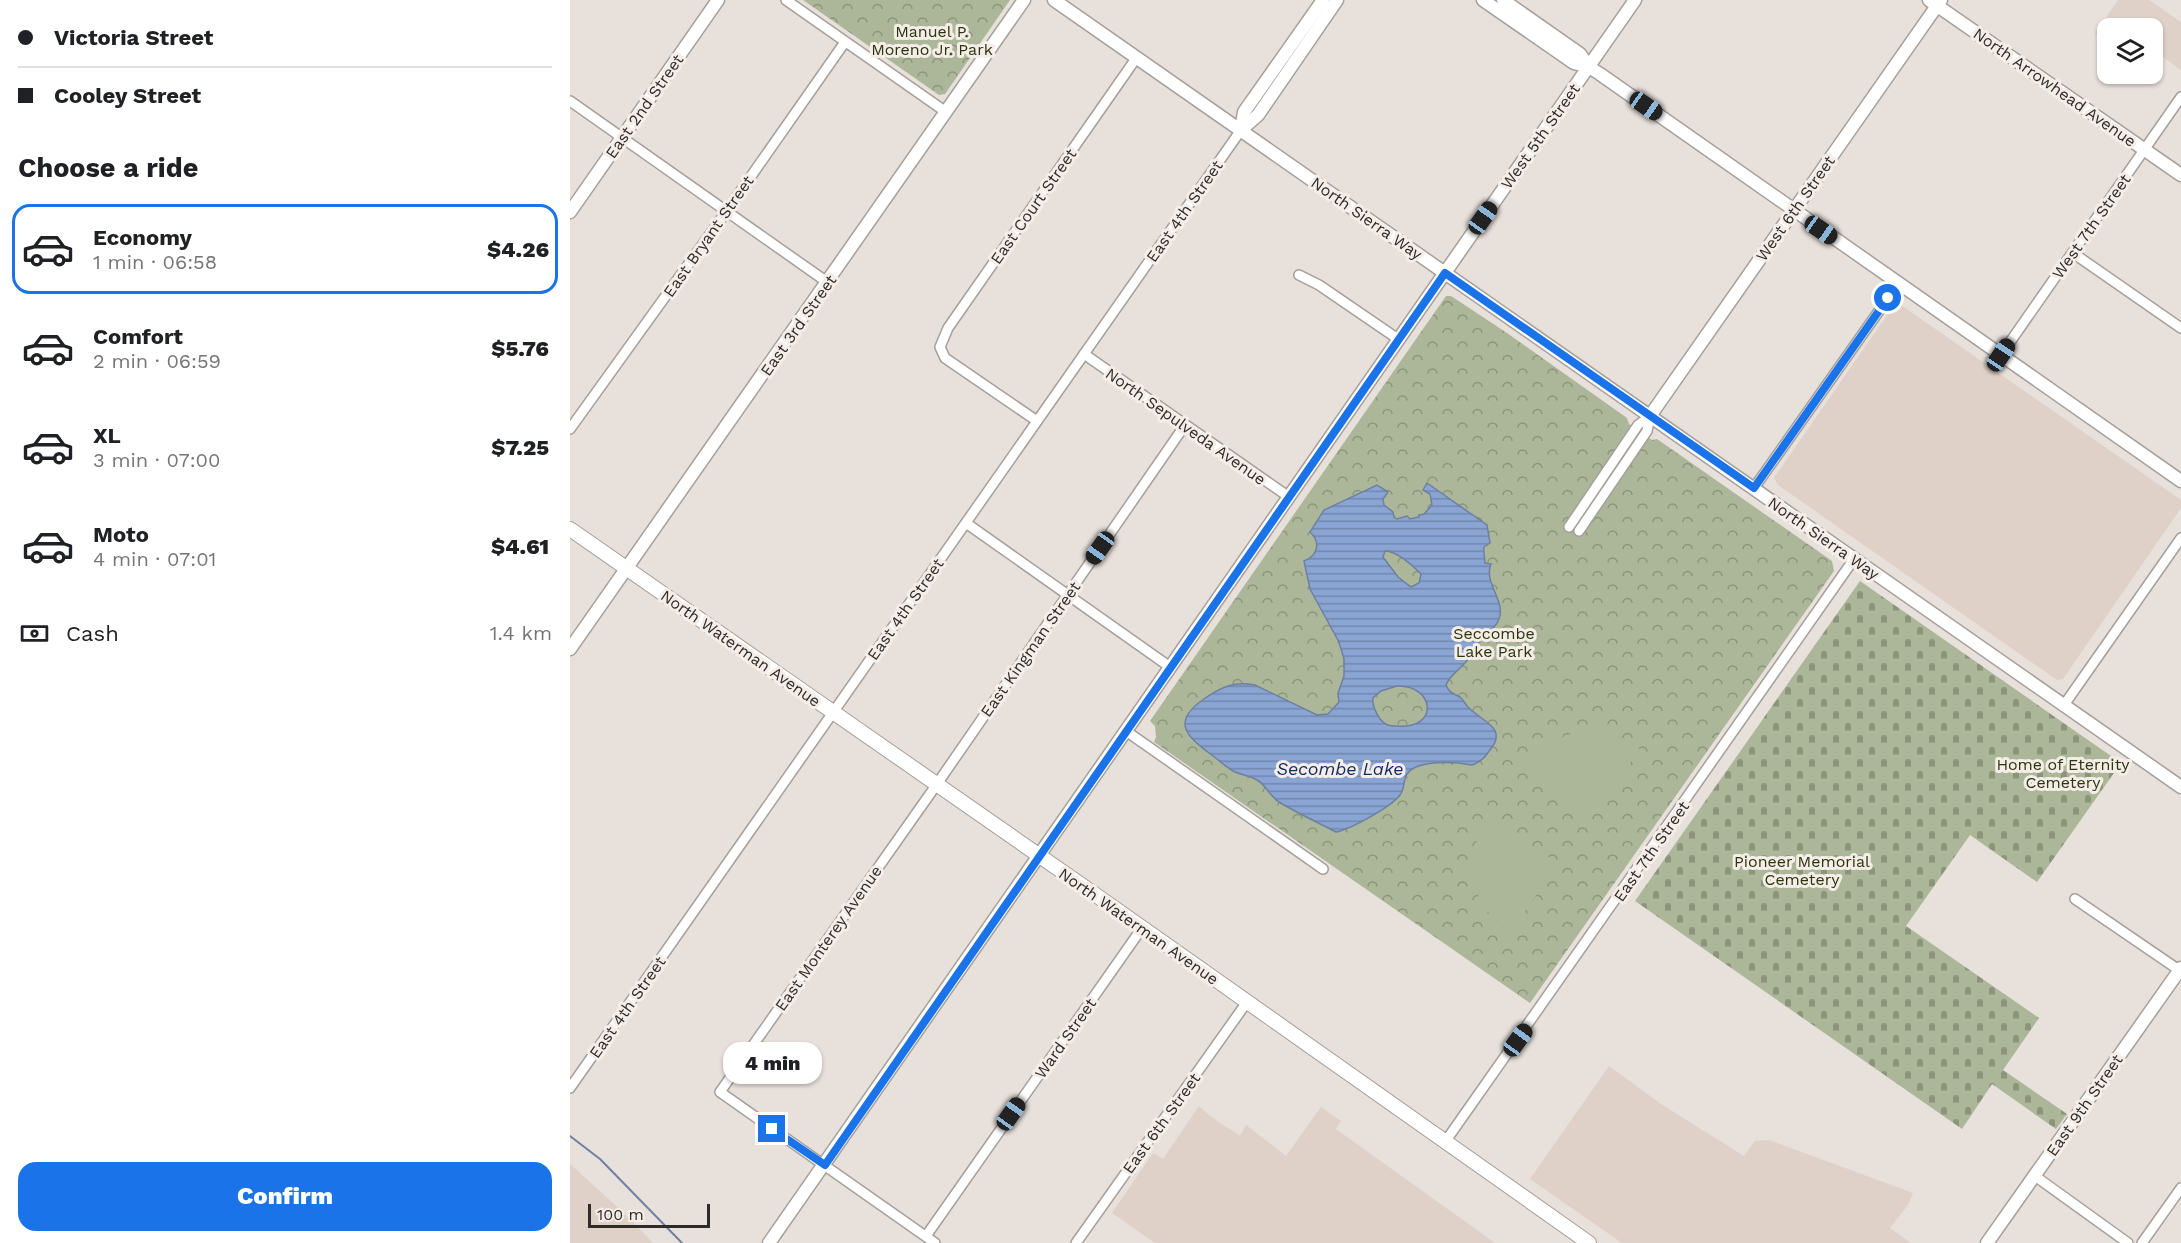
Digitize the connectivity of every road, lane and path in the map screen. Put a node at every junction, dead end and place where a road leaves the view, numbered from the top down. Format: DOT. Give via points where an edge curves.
graph roads {
  1 [pos="718,0"];
  2 [pos="786,0"];
  3 [pos="1024,0"];
  4 [pos="1054,0"];
  5 [pos="1323,0"];
  6 [pos="1337,0"];
  7 [pos="1483,0"];
  8 [pos="1503,0"];
  9 [pos="1635,0"];
  10 [pos="1935,2"];
  11 [pos="844,42"];
  12 [pos="1137,57"];
  13 [pos="1589,67"];
  14 [pos="2181,97"];
  15 [pos="570,101"];
  16 [pos="946,112"];
  17 [pos="1241,130"];
  18 [pos="621,138"];
  19 [pos="2145,149"];
  20 [pos="2181,175"];
  21 [pos="1793,210"];
  22 [pos="570,212"];
  23 [pos="726,212"];
  24 [pos="2073,253"];
  25 [pos="1445,273"];
  26 [pos="1299,275"];
  27 [pos="827,282"];
  28 [pos="1898,284"];
  29 [pos="2181,328"];
  30 [pos="1398,339"];
  31 [pos="1084,354"];
  32 [pos="2001,355"];
  33 [pos="1650,416"];
  34 [pos="1037,421"];
  35 [pos="1185,424"];
  36 [pos="570,429"];
  37 [pos="2181,481"];
  38 [pos="1754,488"];
  39 [pos="1288,497"];
  40 [pos="966,523"];
  41 [pos="1569,527"];
  42 [pos="570,529"];
  43 [pos="1579,531"];
  44 [pos="2181,538"];
  45 [pos="1854,559"];
  46 [pos="627,569"];
  47 [pos="1068,595"];
  48 [pos="570,649"];
  49 [pos="1170,667"];
  50 [pos="2064,705"];
  51 [pos="834,712"];
  52 [pos="1126,731"];
  53 [pos="937,784"];
  54 [pos="2181,787"];
  55 [pos="1040,856"];
  56 [pos="1323,869"];
  57 [pos="2075,899"];
  58 [pos="1142,928"];
  59 [pos="2180,969"];
  60 [pos="1247,1002"];
  61 [pos="570,1088"];
  62 [pos="1445,1142"];
  63 [pos="825,1165"];
  64 [pos="2035,1176"];
  65 [pos="2181,1188"];
  66 [pos="926,1236"];
  67 [pos="769,1243"];
  68 [pos="935,1243"];
  69 [pos="1076,1243"];
  70 [pos="1589,1243"];
  71 [pos="1987,1243"];
  72 [pos="2128,1243"];
  73 [pos="2142,1243"];
  1 -- 18 [label="street, East 2nd Street"];
  2 -- 11 [label="street"];
  3 -- 16 [label="street, East 3rd Street"];
  4 -- 12 [label="street, North Sierra Way"];
  5 -- 17 [label="street" via="1244,112"];
  6 -- 17 [label="street" via="1258,115"];
  7 -- 13 [label="street" via="1574,63"];
  8 -- 13 [label="street" via="1580,54"];
  9 -- 13 [label="street, West 5th Street"];
  10 -- 19 [label="street, North Arrowhead Avenue"];
  10 -- 21 [label="street, West 6th Street"];
  11 -- 16 [label="street"];
  11 -- 23 [label="street, East Bryant Street"];
  12 -- 17 [label="street, North Sierra Way"];
  12 -- 34 [label="street, East Court Street" via="944,334 940,347 945,358"];
  13 -- 21 [label="street"];
  13 -- 25 [label="street, West 5th Street"];
  14 -- 19 [label="street, West 7th Street"];
  15 -- 18 [label="street"];
  16 -- 27 [label="street, East 3rd Street"];
  17 -- 25 [label="street, North Sierra Way"];
  17 -- 31 [label="street, East 4th Street"];
  18 -- 22 [label="street, East 2nd Street"];
  18 -- 23 [label="street"];
  19 -- 20 [label="street, North Arrowhead Avenue"];
  19 -- 24 [label="street, West 7th Street"];
  21 -- 28 [label="street"];
  21 -- 33 [label="street, West 6th Street"];
  23 -- 27 [label="street"];
  23 -- 36 [label="street, East Bryant Street"];
  24 -- 29 [label="street"];
  24 -- 32 [label="street, West 7th Street"];
  25 -- 30 [label="street, West 5th Street"];
  25 -- 33 [label="street, North Sierra Way"];
  26 -- 30 [label="street"];
  27 -- 46 [label="street, East 3rd Street"];
  28 -- 32 [label="street"];
  28 -- 38 [label="street"];
  30 -- 39 [label="street, West 5th Street"];
  31 -- 34 [label="street, East 4th Street"];
  31 -- 35 [label="street, North Sepulveda Avenue"];
  32 -- 37 [label="street"];
  33 -- 38 [label="street, North Sierra Way"];
  33 -- 41 [label="street" via="1638,425"];
  33 -- 43 [label="street" via="1647,431"];
  34 -- 40 [label="street, East 4th Street"];
  35 -- 39 [label="street, North Sepulveda Avenue"];
  35 -- 47 [label="street, East Kingman Street"];
  38 -- 45 [label="street, North Sierra Way"];
  39 -- 49 [label="street, West 5th Street"];
  40 -- 47 [label="street"];
  40 -- 51 [label="street, East 4th Street"];
  42 -- 46 [label="main road, North Waterman Avenue"];
  44 -- 50 [label="street"];
  45 -- 50 [label="street, North Sierra Way"];
  45 -- 62 [label="street, East 7th Street"];
  46 -- 48 [label="street, East 3rd Street"];
  46 -- 51 [label="main road, North Waterman Avenue"];
  47 -- 49 [label="street"];
  47 -- 53 [label="street, East Kingman Street"];
  49 -- 52 [label="street, West 5th Street"];
  50 -- 54 [label="street, North Sierra Way"];
  51 -- 53 [label="main road, North Waterman Avenue"];
  51 -- 61 [label="street, East 4th Street"];
  52 -- 55 [label="street, West 5th Street"];
  52 -- 56 [label="street"];
  53 -- 55 [label="main road, North Waterman Avenue"];
  53 -- 63 [label="street, East Monterey Avenue" via="720,1092"];
  55 -- 58 [label="main road, North Waterman Avenue"];
  55 -- 63 [label="street"];
  57 -- 59 [label="street"];
  58 -- 60 [label="main road, North Waterman Avenue"];
  58 -- 66 [label="street, Ward Street"];
  59 -- 64 [label="street, East 9th Street"];
  60 -- 62 [label="main road, North Waterman Avenue"];
  60 -- 69 [label="street, East 6th Street"];
  62 -- 70 [label="main road, North Waterman Avenue"];
  63 -- 66 [label="street"];
  63 -- 67 [label="street"];
  64 -- 71 [label="street, East 9th Street"];
  64 -- 72 [label="street"];
  65 -- 73 [label="street"];
  66 -- 68 [label="street"];
}
